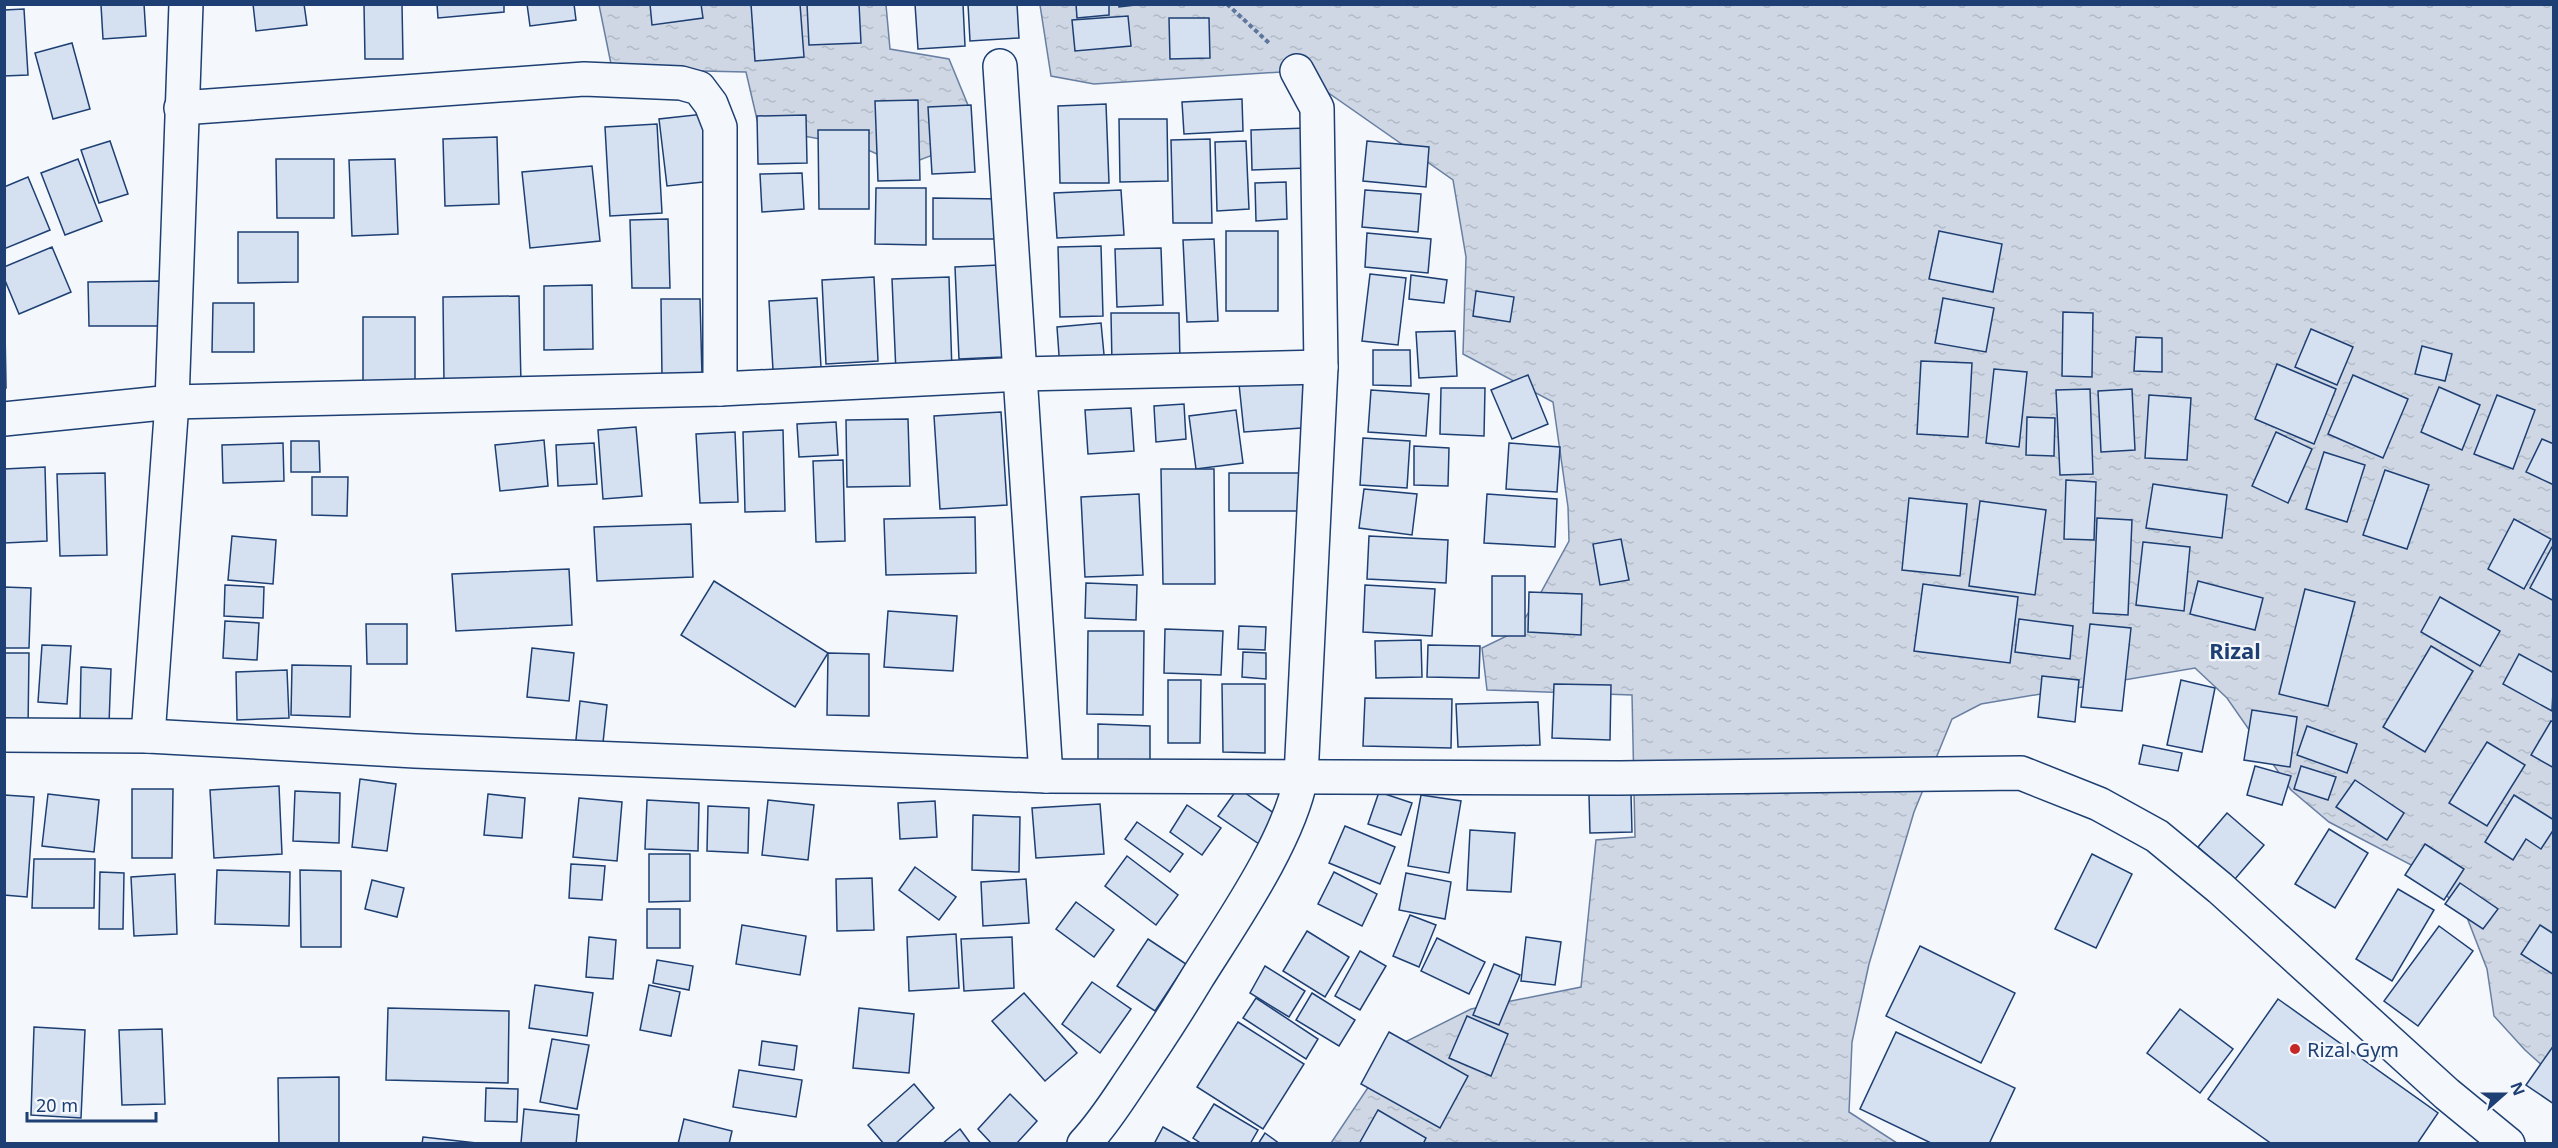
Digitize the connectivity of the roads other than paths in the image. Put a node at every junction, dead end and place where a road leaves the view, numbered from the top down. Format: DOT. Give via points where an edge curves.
graph roads {
  1 [pos="186,4"];
  2 [pos="1000,66"];
  3 [pos="1297,71"];
  4 [pos="181,108"];
  5 [pos="1321,367"];
  6 [pos="1021,374"];
  7 [pos="720,389"];
  8 [pos="172,402"];
  9 [pos="4,419"];
  10 [pos="4,735"];
  11 [pos="148,736"];
  12 [pos="1046,776"];
  13 [pos="1301,777"];
  14 [pos="1084,1143"];
  15 [pos="2508,1143"];
  1 -- 4 [label="street"];
  2 -- 6 [label="street"];
  3 -- 5 [label="street" via="1317,108"];
  4 -- 7 [label="street" via="585,79 681,83 699,88 720,127"];
  4 -- 8 [label="street"];
  5 -- 6 [label="street"];
  5 -- 13 [label="street"];
  6 -- 7 [label="street"];
  6 -- 12 [label="street"];
  7 -- 8 [label="street"];
  8 -- 9 [label="street"];
  8 -- 11 [label="street"];
  10 -- 11 [label="street"];
  11 -- 12 [label="street" via="415,751"];
  12 -- 13 [label="street"];
  13 -- 14 [label="street" via="1290,815 1247,895 1166,1029 1098,1129"];
  13 -- 15 [label="street" via="2021,773 2099,804 2157,837 2220,888 2447,1094"];
}
